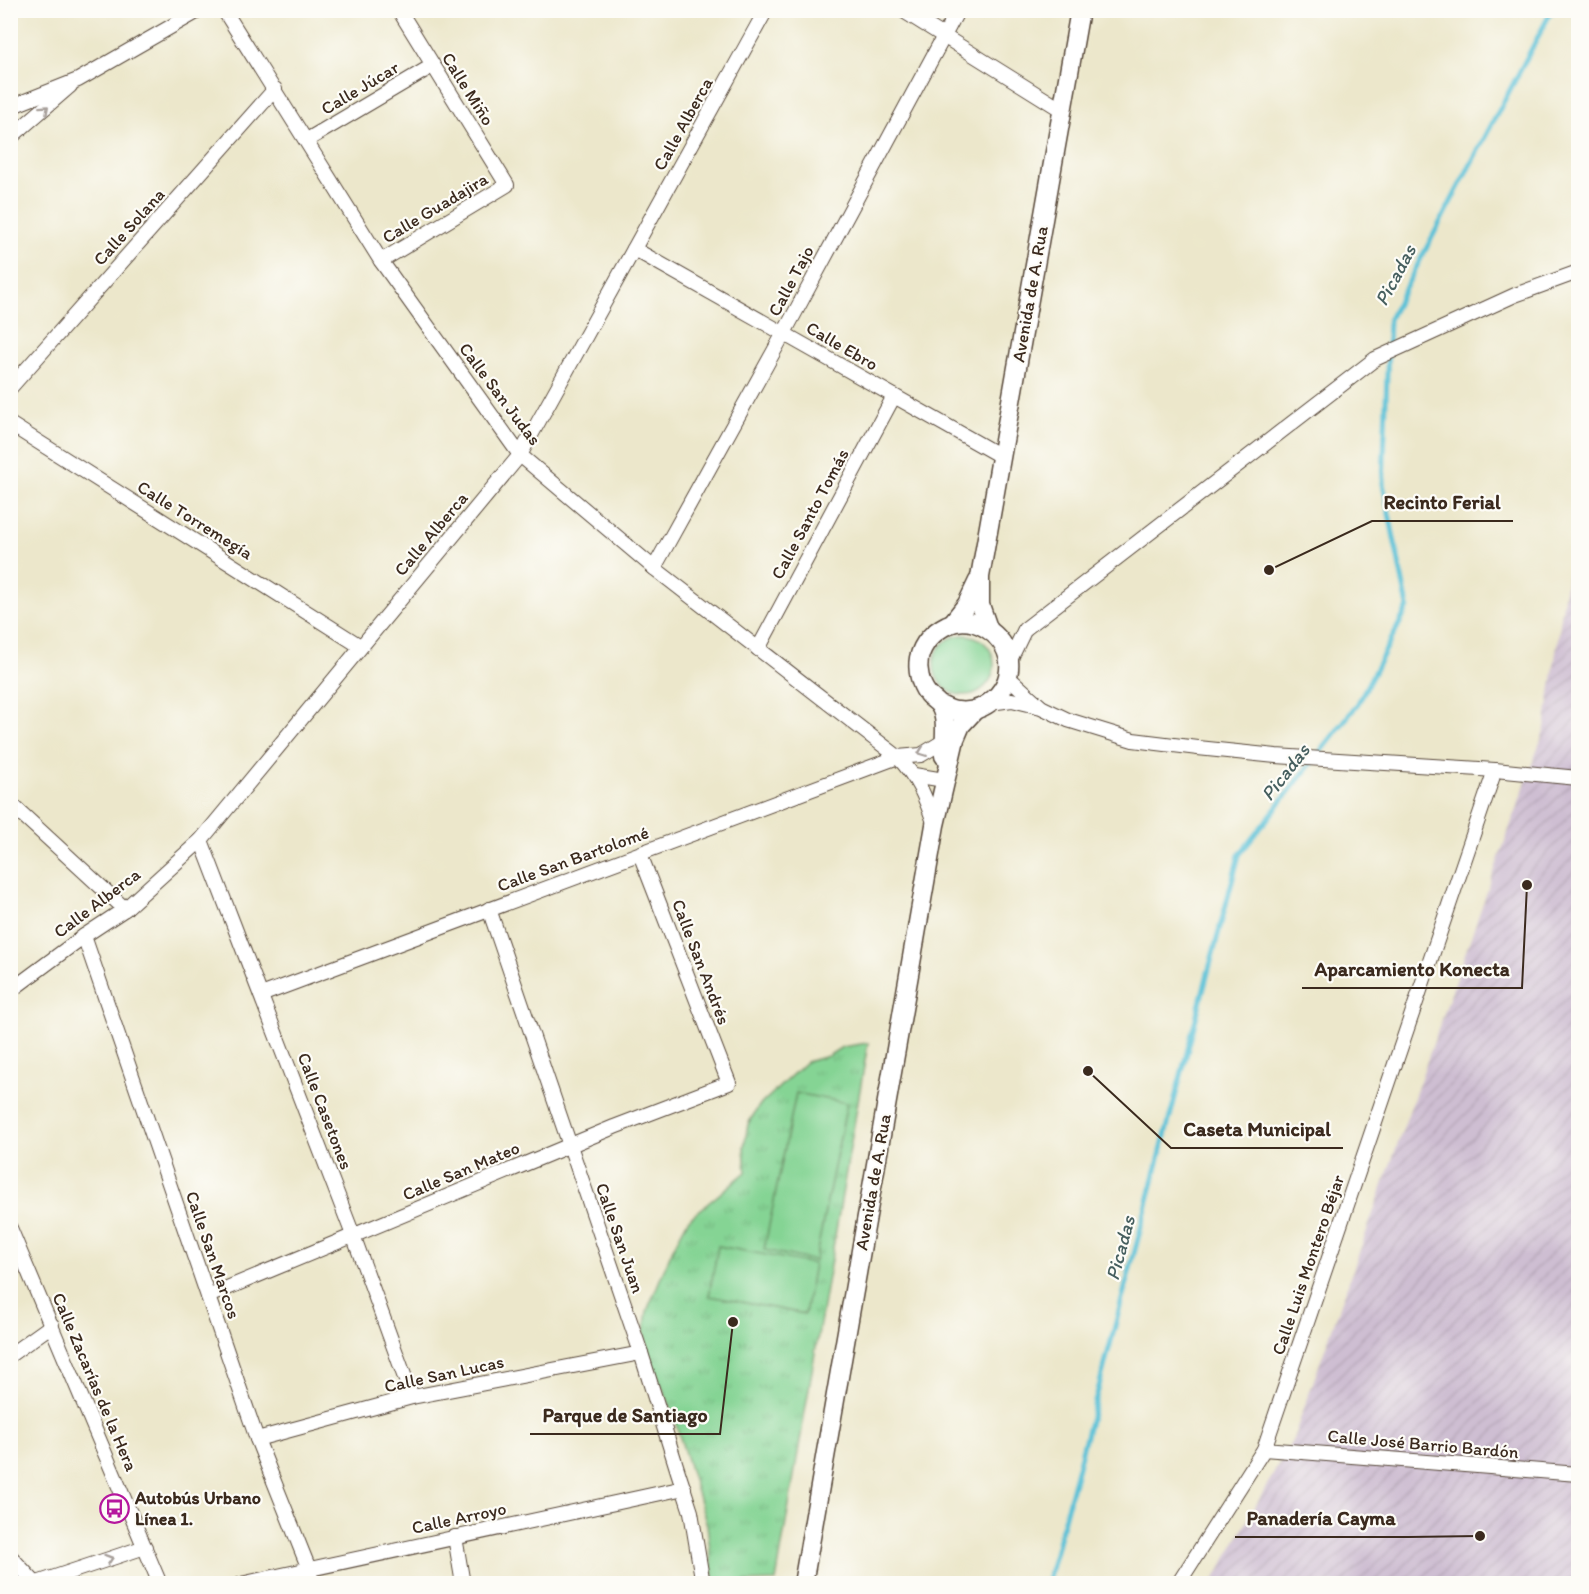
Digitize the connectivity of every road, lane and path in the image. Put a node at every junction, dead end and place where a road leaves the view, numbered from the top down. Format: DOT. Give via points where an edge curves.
graph roads {
  1 [pos="200,10"];
  2 [pos="224,10"];
  3 [pos="399,10"];
  4 [pos="766,10"];
  5 [pos="902,10"];
  6 [pos="958,10"];
  7 [pos="1080,10"];
  8 [pos="943,37"];
  9 [pos="432,66"];
  10 [pos="78,80"];
  11 [pos="275,89"];
  12 [pos="10,107"];
  13 [pos="1062,110"];
  14 [pos="10,138"];
  15 [pos="307,140"];
  16 [pos="507,185"];
  17 [pos="634,249"];
  18 [pos="381,261"];
  19 [pos="1578,272"];
  20 [pos="784,333"];
  21 [pos="10,388"];
  22 [pos="894,396"];
  23 [pos="10,424"];
  24 [pos="520,455"];
  25 [pos="1002,457"];
  26 [pos="654,568"];
  27 [pos="980,577"];
  28 [pos="953,622"];
  29 [pos="1025,629"];
  30 [pos="990,631"];
  31 [pos="360,646"];
  32 [pos="758,649"];
  33 [pos="1008,669"];
  34 [pos="940,705"];
  35 [pos="982,707"];
  36 [pos="1041,707"];
  37 [pos="944,741"];
  38 [pos="898,757"];
  39 [pos="1495,770"];
  40 [pos="914,775"];
  41 [pos="1578,778"];
  42 [pos="944,780"];
  43 [pos="10,803"];
  44 [pos="935,825"];
  45 [pos="201,840"];
  46 [pos="640,854"];
  47 [pos="125,909"];
  48 [pos="489,909"];
  49 [pos="84,936"];
  50 [pos="10,991"];
  51 [pos="261,994"];
  52 [pos="729,1083"];
  53 [pos="569,1145"];
  54 [pos="10,1228"];
  55 [pos="353,1235"];
  56 [pos="208,1296"];
  57 [pos="52,1325"];
  58 [pos="641,1353"];
  59 [pos="10,1355"];
  60 [pos="411,1397"];
  61 [pos="257,1439"];
  62 [pos="1264,1449"];
  63 [pos="1578,1474"];
  64 [pos="684,1488"];
  65 [pos="455,1537"];
  66 [pos="145,1547"];
  67 [pos="10,1556"];
  68 [pos="311,1576"];
  69 [pos="34,1583"];
  70 [pos="160,1584"];
  71 [pos="241,1584"];
  72 [pos="463,1584"];
  73 [pos="703,1584"];
  74 [pos="803,1584"];
  75 [pos="1178,1584"];
  1 -- 10 [label="street"];
  2 -- 11 [label="street, Calle San Judas"];
  3 -- 9 [label="street, Calle Miño"];
  4 -- 17 [label="street, Calle Alberca"];
  5 -- 8 [label="street"];
  6 -- 8 [label="street, Calle Tajo"];
  7 -- 13 [label="street, Avenida de A. Rua"];
  8 -- 13 [label="street"];
  8 -- 20 [label="street, Calle Tajo"];
  9 -- 15 [label="street, Calle Júcar"];
  9 -- 16 [label="street, Calle Miño"];
  10 -- 12 [label="street"];
  14 -- 10 [label="street, one-way"];
  11 -- 15 [label="street, Calle San Judas"];
  11 -- 21 [label="street, Calle Solana"];
  13 -- 25 [label="street, Avenida de A. Rua"];
  15 -- 18 [label="street, Calle San Judas"];
  16 -- 18 [label="street, Calle Guadajira"];
  17 -- 20 [label="street, Calle Ebro"];
  17 -- 24 [label="street, Calle Alberca"];
  18 -- 24 [label="street, Calle San Judas"];
  19 -- 29 [label="street" via="1515,295 1375,359"];
  20 -- 22 [label="street, Calle Ebro"];
  20 -- 26 [label="street, Calle Tajo"];
  22 -- 25 [label="street, Calle Ebro"];
  22 -- 32 [label="street, Calle Santo Tomás"];
  23 -- 31 [label="street, Calle Torremegía"];
  24 -- 26 [label="street, Calle San Judas"];
  24 -- 31 [label="street, Calle Alberca"];
  25 -- 27 [label="street, Avenida de A. Rua"];
  26 -- 32 [label="street, Calle San Judas"];
  27 -- 28 [label="street, Avenida de A. Rua"];
  27 -- 30 [label="street, Avenida de A. Rua" via="980,605"];
  28 -- 30 [label="street" via="971,621"];
  28 -- 34 [label="street" via="937,630 925,643 919,660 920,677 927,693"];
  29 -- 30 [label="street"];
  29 -- 33 [label="street"];
  30 -- 33 [label="street" via="1005,648"];
  31 -- 45 [label="street, Calle Alberca"];
  32 -- 38 [label="street, Calle San Judas"];
  33 -- 35 [label="street" via="1002,690"];
  33 -- 36 [label="street"];
  34 -- 35 [label="street" via="957,711"];
  34 -- 37 [label="street, Avenida de A. Rua"];
  35 -- 36 [label="street" via="1012,700"];
  35 -- 42 [label="street, Avenida de A. Rua" via="961,725"];
  36 -- 39 [label="street" via="1068,720 1133,740 1276,756"];
  37 -- 38 [label="street, one-way" via="921,755"];
  37 -- 42 [label="street, Avenida de A. Rua"];
  38 -- 40 [label="street, Calle San Judas"];
  38 -- 46 [label="street, Calle San Bartolomé"];
  39 -- 41 [label="street"];
  39 -- 62 [label="street, Calle Luis Montero Béjar"];
  40 -- 42 [label="street"];
  40 -- 44 [label="street, Calle San Judas"];
  42 -- 44 [label="street, Avenida de A. Rua"];
  43 -- 47 [label="street"];
  44 -- 74 [label="street, Avenida de A. Rua"];
  45 -- 47 [label="street, Calle Alberca"];
  45 -- 51 [label="street, Calle Casetones"];
  46 -- 48 [label="street, Calle San Bartolomé"];
  46 -- 52 [label="street, Calle San Andrés"];
  47 -- 49 [label="street, Calle Alberca"];
  48 -- 51 [label="street, Calle San Bartolomé"];
  48 -- 53 [label="street, Calle San Juan"];
  49 -- 50 [label="street, Calle Alberca"];
  49 -- 56 [label="street, Calle San Marcos"];
  51 -- 55 [label="street, Calle Casetones"];
  52 -- 53 [label="street, Calle San Mateo"];
  53 -- 55 [label="street, Calle San Mateo"];
  53 -- 58 [label="street, Calle San Juan"];
  54 -- 57 [label="street, Calle Zacarías de la Hera"];
  55 -- 56 [label="street, Calle San Mateo"];
  55 -- 60 [label="street, Calle Casetones"];
  56 -- 61 [label="street, Calle San Marcos"];
  57 -- 59 [label="street"];
  57 -- 66 [label="street, Calle Zacarías de la Hera"];
  58 -- 60 [label="street, Calle San Lucas"];
  58 -- 64 [label="street, Calle San Juan"];
  60 -- 61 [label="street, Calle San Lucas"];
  61 -- 68 [label="street, Calle San Marcos"];
  62 -- 63 [label="street, Calle José Barrio Bardón"];
  62 -- 75 [label="street, Calle Luis Montero Béjar"];
  64 -- 65 [label="street, Calle Arroyo"];
  64 -- 73 [label="street, Calle San Juan"];
  65 -- 68 [label="street, Calle Arroyo"];
  65 -- 72 [label="street"];
  69 -- 66 [label="street, one-way"];
  66 -- 70 [label="street, Calle Zacarías de la Hera"];
  67 -- 69 [label="street"];
  68 -- 71 [label="street, Calle Arroyo"];
}
